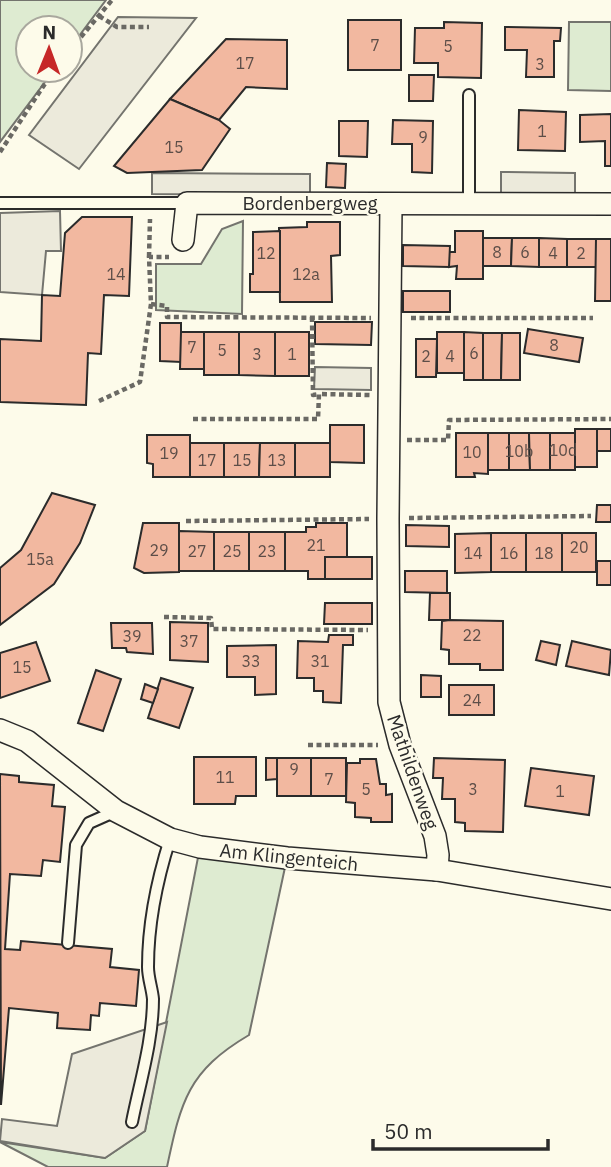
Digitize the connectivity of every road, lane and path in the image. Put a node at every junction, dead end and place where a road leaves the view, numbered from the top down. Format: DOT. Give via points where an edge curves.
graph roads {
  1 [pos="112,0"];
  2 [pos="99,16"];
  3 [pos="149,27"];
  4 [pos="84,34"];
  5 [pos="45,84"];
  6 [pos="469,95"];
  7 [pos="0,152"];
  8 [pos="0,202"];
  9 [pos="150,203"];
  10 [pos="187,203"];
  11 [pos="391,204"];
  12 [pos="469,204"];
  13 [pos="611,204"];
  14 [pos="183,240"];
  15 [pos="149,257"];
  16 [pos="151,304"];
  17 [pos="181,317"];
  18 [pos="312,317"];
  19 [pos="319,394"];
  20 [pos="388,395"];
  21 [pos="99,401"];
  22 [pos="193,419"];
  23 [pos="611,419"];
  24 [pos="389,440"];
  25 [pos="163,617"];
  26 [pos="390,631"];
  27 [pos="0,730"];
  28 [pos="308,744"];
  29 [pos="400,745"];
  30 [pos="116,811"];
  31 [pos="170,839"];
  32 [pos="437,870"];
  33 [pos="611,899"];
  34 [pos="68,943"];
  35 [pos="132,1122"];
  1 -- 2 [label="path"];
  2 -- 3 [label="path" via="117,27"];
  2 -- 4 [label="path"];
  5 -- 7 [label="path"];
  6 -- 12 [label="lane"];
  8 -- 9 [label="lane"];
  9 -- 10 [label="lane"];
  9 -- 15 [label="path"];
  10 -- 11 [label="street, Bordenbergweg"];
  10 -- 14 [label="street"];
  11 -- 12 [label="street, Bordenbergweg"];
  11 -- 20 [label="street, Mathildenweg"];
  12 -- 13 [label="street, Bordenbergweg"];
  14 -- 15 [label="path" via="183,258"];
  15 -- 16 [label="path"];
  16 -- 17 [label="path" via="167,306 166,317"];
  16 -- 21 [label="path" via="140,382"];
  18 -- 19 [label="path" via="313,395"];
  19 -- 20 [label="path"];
  19 -- 22 [label="path" via="318,419"];
  20 -- 24 [label="street, Mathildenweg"];
  23 -- 24 [label="path" via="449,420 449,440"];
  24 -- 26 [label="street, Mathildenweg"];
  25 -- 26 [label="path" via="211,618 212,629"];
  26 -- 29 [label="street, Mathildenweg" via="389,702"];
  27 -- 30 [label="street, Am Klingenteich" via="27,741"];
  28 -- 29 [label="path"];
  29 -- 32 [label="street, Mathildenweg" via="435,836"];
  30 -- 31 [label="street, Am Klingenteich"];
  30 -- 34 [label="lane" via="89,822 76,845"];
  31 -- 32 [label="street, Am Klingenteich" via="287,858"];
  31 -- 35 [label="lane" via="153,907 148,968 153,999"];
  32 -- 33 [label="street, Am Klingenteich"];
}
